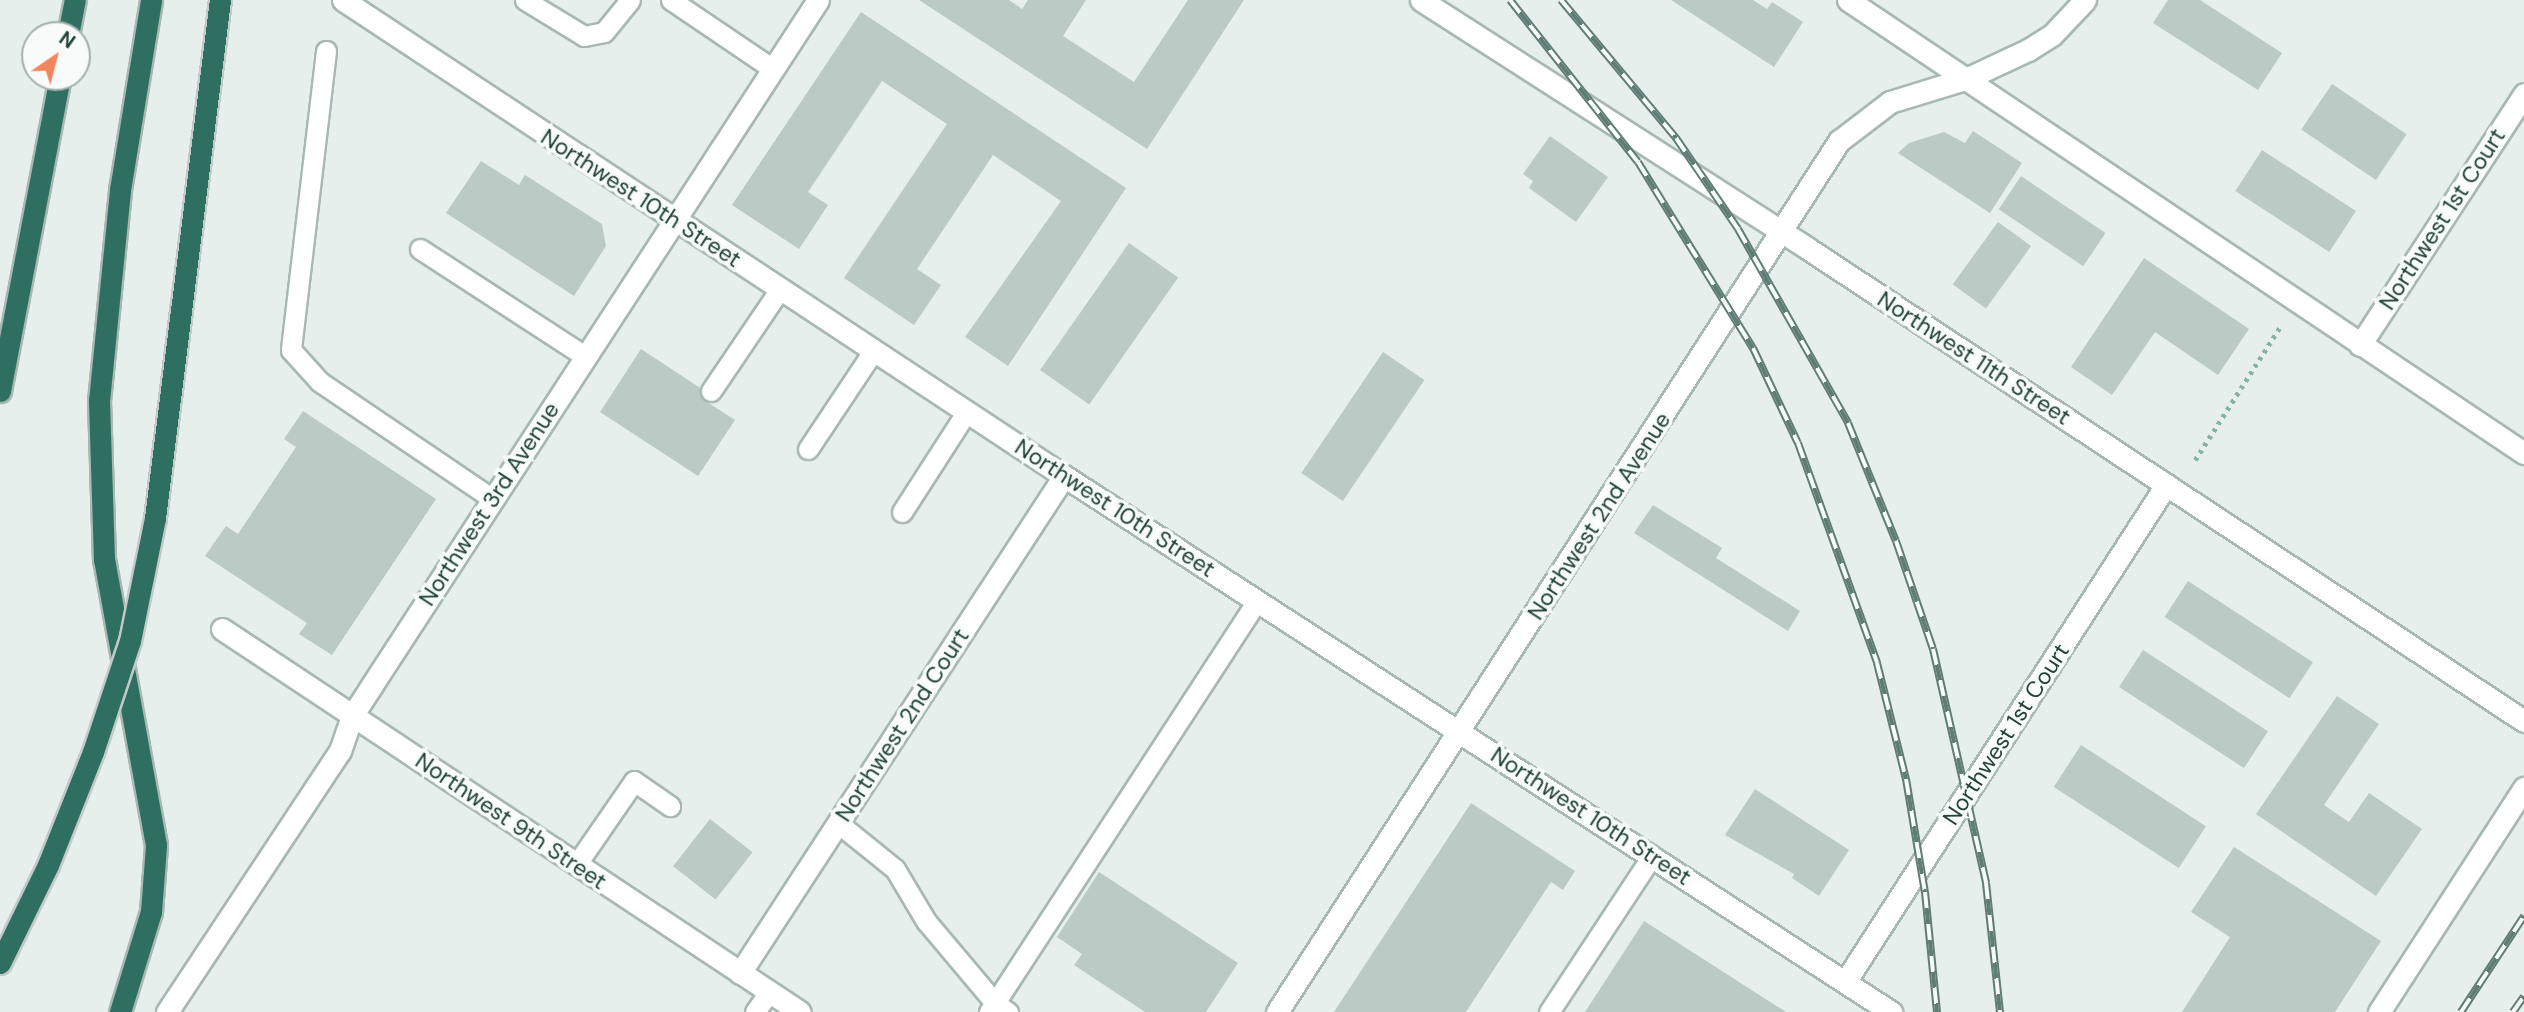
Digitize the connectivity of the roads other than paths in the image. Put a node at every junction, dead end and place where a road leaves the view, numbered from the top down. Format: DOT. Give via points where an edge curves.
graph roads {
  1 [pos="75,0"];
  2 [pos="150,0"];
  3 [pos="220,0"];
  4 [pos="343,0"];
  5 [pos="524,0"];
  6 [pos="630,0"];
  7 [pos="671,0"];
  8 [pos="818,0"];
  9 [pos="1421,0"];
  10 [pos="1848,0"];
  11 [pos="2085,0"];
  12 [pos="369,7"];
  13 [pos="71,21"];
  14 [pos="326,51"];
  15 [pos="773,69"];
  16 [pos="1968,78"];
  17 [pos="57,91"];
  18 [pos="2524,94"];
  19 [pos="674,219"];
  20 [pos="1781,231"];
  21 [pos="420,249"];
  22 [pos="780,289"];
  23 [pos="2360,345"];
  24 [pos="874,350"];
  25 [pos="585,356"];
  26 [pos="0,391"];
  27 [pos="711,391"];
  28 [pos="967,411"];
  29 [pos="808,449"];
  30 [pos="2524,453"];
  31 [pos="1064,476"];
  32 [pos="2166,485"];
  33 [pos="493,499"];
  34 [pos="902,512"];
  35 [pos="1257,601"];
  36 [pos="222,629"];
  37 [pos="352,716"];
  38 [pos="2524,721"];
  39 [pos="1458,729"];
  40 [pos="2524,788"];
  41 [pos="670,806"];
  42 [pos="838,823"];
  43 [pos="1652,856"];
  44 [pos="576,865"];
  45 [pos="0,963"];
  46 [pos="740,973"];
  47 [pos="1844,982"];
  48 [pos="769,992"];
  49 [pos="1867,1006"];
  50 [pos="998,1009"];
  51 [pos="120,1012"];
  52 [pos="167,1012"];
  53 [pos="755,1012"];
  54 [pos="800,1012"];
  55 [pos="1277,1012"];
  56 [pos="1549,1012"];
  57 [pos="1891,1012"];
  58 [pos="2379,1012"];
  1 -- 13 [label="highway"];
  2 -- 51 [label="highway" via="109,279 99,413 100,512 107,584 156,845 151,912"];
  3 -- 45 [label="highway, bridge" via="155,519 130,641 48,865"];
  4 -- 12 [label="street, Northwest 10th Street"];
  5 -- 6 [label="lane" via="584,36 604,32"];
  7 -- 15 [label="lane"];
  8 -- 15 [label="street, Northwest 3rd Avenue"];
  9 -- 20 [label="street, Northwest 11th Street"];
  10 -- 16 [label="street"];
  11 -- 16 [label="street, Northwest 2nd Avenue" via="2052,35"];
  12 -- 19 [label="street, Northwest 10th Street"];
  14 -- 33 [label="lane" via="291,350 320,382"];
  15 -- 19 [label="street, Northwest 3rd Avenue"];
  16 -- 20 [label="street, Northwest 2nd Avenue" via="1890,102 1851,128 1828,155"];
  16 -- 23 [label="street"];
  17 -- 26 [label="highway"];
  18 -- 23 [label="street, Northwest 1st Court"];
  19 -- 22 [label="street, Northwest 10th Street"];
  19 -- 25 [label="street, Northwest 3rd Avenue"];
  20 -- 32 [label="street, Northwest 11th Street"];
  20 -- 39 [label="street, Northwest 2nd Avenue"];
  21 -- 25 [label="lane"];
  22 -- 24 [label="street, Northwest 10th Street"];
  22 -- 27 [label="lane"];
  23 -- 30 [label="street"];
  24 -- 28 [label="street, Northwest 10th Street"];
  24 -- 29 [label="lane"];
  25 -- 33 [label="street, Northwest 3rd Avenue"];
  28 -- 31 [label="street, Northwest 10th Street"];
  28 -- 34 [label="lane"];
  31 -- 35 [label="street, Northwest 10th Street"];
  31 -- 42 [label="street, Northwest 2nd Court"];
  32 -- 38 [label="street, Northwest 11th Street"];
  32 -- 47 [label="street, Northwest 1st Court"];
  33 -- 37 [label="street, Northwest 3rd Avenue"];
  35 -- 39 [label="street, Northwest 10th Street"];
  35 -- 50 [label="lane"];
  36 -- 37 [label="street, Northwest 9th Street"];
  37 -- 44 [label="street, Northwest 9th Street"];
  37 -- 52 [label="street, Northwest 3rd Avenue" via="340,751"];
  39 -- 43 [label="street, Northwest 10th Street"];
  39 -- 55 [label="street, Northwest 2nd Avenue"];
  40 -- 58 [label="street"];
  41 -- 44 [label="lane" via="634,781"];
  42 -- 46 [label="street, Northwest 2nd Court"];
  42 -- 50 [label="lane" via="895,869 926,921"];
  43 -- 47 [label="street, Northwest 10th Street"];
  43 -- 56 [label="lane"];
  44 -- 46 [label="street, Northwest 9th Street"];
  46 -- 48 [label="street, Northwest 9th Street"];
  47 -- 49 [label="street, Northwest 10th Street"];
  48 -- 53 [label="lane"];
  48 -- 54 [label="street, Northwest 9th Street"];
  49 -- 57 [label="street, Northwest 10th Street"];
}
